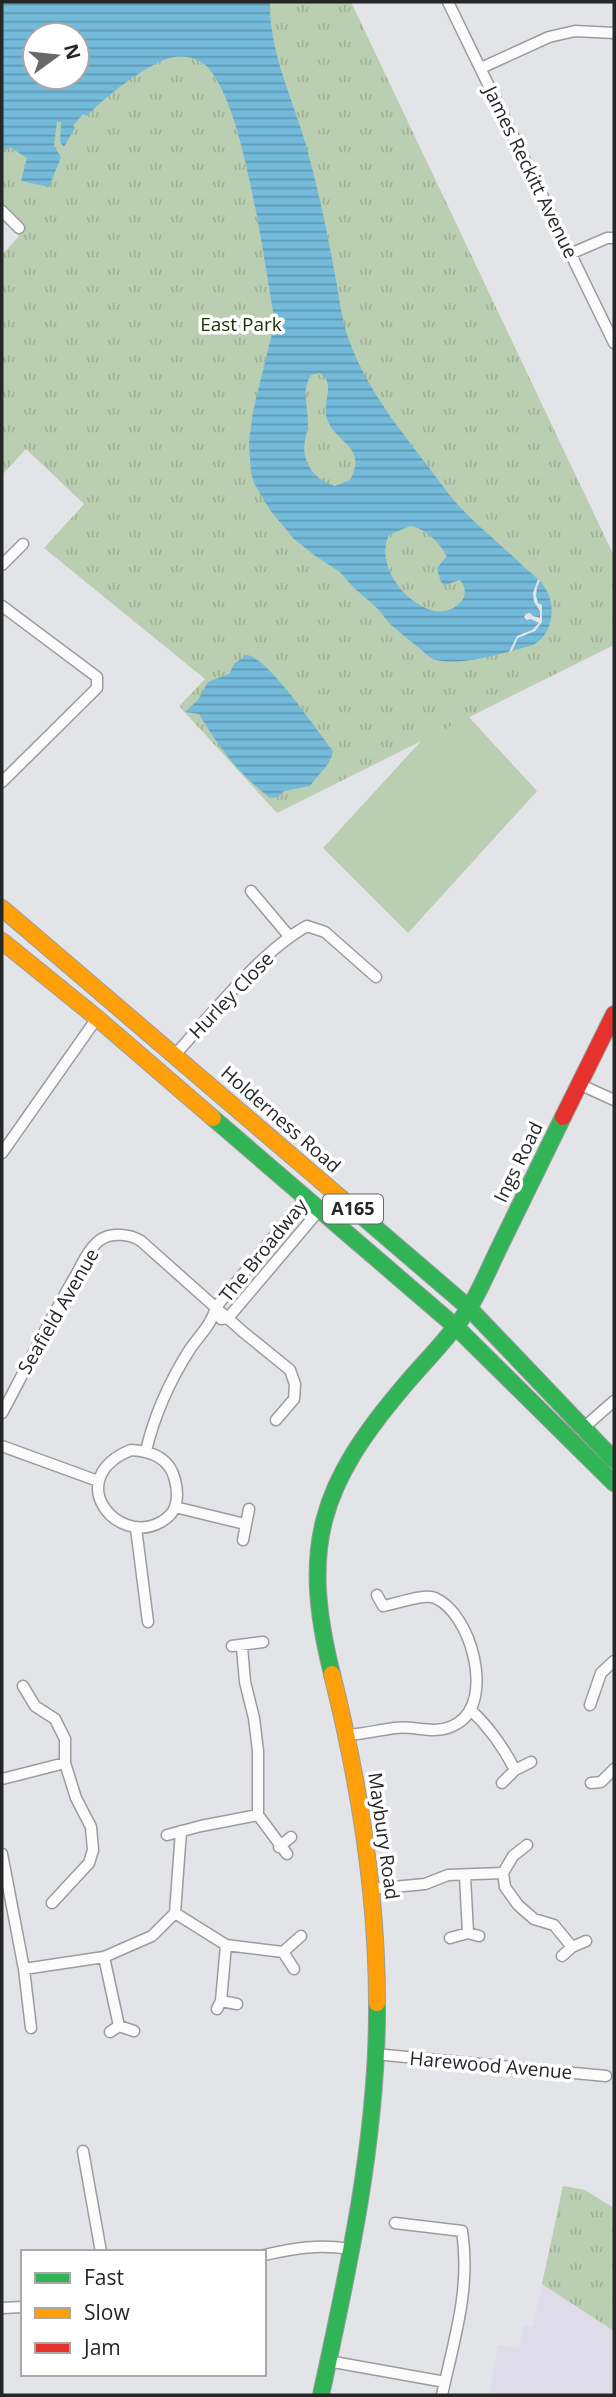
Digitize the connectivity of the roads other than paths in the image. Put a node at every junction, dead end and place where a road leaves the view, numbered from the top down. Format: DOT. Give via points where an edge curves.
graph roads {
  1 [pos="448,2"];
  2 [pos="614,33"];
  3 [pos="481,68"];
  4 [pos="2,211"];
  5 [pos="19,228"];
  6 [pos="614,238"];
  7 [pos="570,254"];
  8 [pos="614,343"];
  9 [pos="23,544"];
  10 [pos="2,565"];
  11 [pos="2,606"];
  12 [pos="2,782"];
  13 [pos="251,891"];
  14 [pos="2,908"];
  15 [pos="289,936"];
  16 [pos="3,944"];
  17 [pos="376,977"];
  18 [pos="614,1014"];
  19 [pos="97,1018"];
  20 [pos="174,1056"];
  21 [pos="579,1084"];
  22 [pos="614,1100"];
  23 [pos="2,1153"];
  24 [pos="320,1181"];
  25 [pos="334,1192"];
  26 [pos="306,1197"];
  27 [pos="320,1209"];
  28 [pos="216,1307"];
  29 [pos="469,1308"];
  30 [pos="228,1318"];
  31 [pos="212,1322"];
  32 [pos="456,1327"];
  33 [pos="614,1401"];
  34 [pos="2,1413"];
  35 [pos="276,1420"];
  36 [pos="578,1434"];
  37 [pos="2,1446"];
  38 [pos="146,1451"];
  39 [pos="614,1460"];
  40 [pos="98,1481"];
  41 [pos="614,1483"];
  42 [pos="175,1507"];
  43 [pos="249,1509"];
  44 [pos="245,1524"];
  45 [pos="136,1528"];
  46 [pos="243,1540"];
  47 [pos="377,1595"];
  48 [pos="148,1622"];
  49 [pos="263,1642"];
  50 [pos="614,1661"];
  51 [pos="23,1686"];
  52 [pos="589,1707"];
  53 [pos="470,1709"];
  54 [pos="347,1735"];
  55 [pos="531,1762"];
  56 [pos="65,1763"];
  57 [pos="614,1769"];
  58 [pos="515,1770"];
  59 [pos="2,1779"];
  60 [pos="502,1783"];
  61 [pos="591,1783"];
  62 [pos="258,1815"];
  63 [pos="181,1831"];
  64 [pos="167,1835"];
  65 [pos="291,1837"];
  66 [pos="521,1847"];
  67 [pos="2,1854"];
  68 [pos="503,1873"];
  69 [pos="465,1876"];
  70 [pos="372,1889"];
  71 [pos="52,1903"];
  72 [pos="175,1913"];
  73 [pos="301,1936"];
  74 [pos="450,1938"];
  75 [pos="586,1941"];
  76 [pos="226,1945"];
  77 [pos="572,1947"];
  78 [pos="283,1952"];
  79 [pos="562,1956"];
  80 [pos="104,1957"];
  81 [pos="24,1969"];
  82 [pos="294,1969"];
  83 [pos="237,2004"];
  84 [pos="31,2028"];
  85 [pos="134,2031"];
  86 [pos="375,2054"];
  87 [pos="606,2076"];
  88 [pos="83,2151"];
  89 [pos="395,2223"];
  90 [pos="350,2249"];
  91 [pos="101,2250"];
  92 [pos="266,2255"];
  93 [pos="21,2307"];
  94 [pos="2,2308"];
  95 [pos="328,2361"];
  96 [pos="445,2382"];
  97 [pos="321,2395"];
  98 [pos="443,2395"];
  1 -- 3 [label="street, James Reckitt Avenue"];
  2 -- 3 [label="street" via="575,31 549,37"];
  3 -- 7 [label="street, James Reckitt Avenue"];
  4 -- 5 [label="street"];
  6 -- 7 [label="street"];
  7 -- 8 [label="street, James Reckitt Avenue"];
  9 -- 10 [label="street"];
  11 -- 12 [label="street" via="97,677 97,688"];
  13 -- 15 [label="street, Hurley Close"];
  14 -- 20 [label="main road, Holderness Road / A165"];
  15 -- 17 [label="street, Hurley Close" via="307,926 325,932"];
  15 -- 20 [label="street, Hurley Close"];
  16 -- 19 [label="main road, Holderness Road / A165"];
  18 -- 21 [label="main road, Ings Road"];
  19 -- 23 [label="street"];
  19 -- 26 [label="main road, Holderness Road / A165"];
  20 -- 24 [label="main road, Holderness Road / A165"];
  21 -- 22 [label="street"];
  21 -- 29 [label="main road, Ings Road"];
  24 -- 25 [label="main road, Holderness Road / A165"];
  24 -- 26 [label="street, The Broadway"];
  25 -- 27 [label="street, The Broadway"];
  25 -- 29 [label="main road, Holderness Road / A165"];
  26 -- 27 [label="main road, Holderness Road / A165"];
  26 -- 28 [label="street, The Broadway"];
  27 -- 30 [label="street, The Broadway"];
  27 -- 32 [label="main road, Holderness Road / A165"];
  28 -- 30 [label="street, Seafield Avenue"];
  28 -- 31 [label="street, The Broadway"];
  28 -- 34 [label="street, Seafield Avenue" via="133,1236 117,1234 100,1240 56,1307"];
  29 -- 32 [label="main road, Ings Road"];
  29 -- 36 [label="main road, Holderness Road / A165"];
  30 -- 31 [label="street, The Broadway"];
  30 -- 35 [label="street, Seafield Avenue" via="290,1370 294,1399"];
  31 -- 38 [label="street, The Broadway" via="190,1349 164,1398"];
  32 -- 36 [label="main road, Holderness Road / A165"];
  32 -- 54 [label="main road, Maybury Road" via="378,1415 351,1454 322,1524 315,1594"];
  33 -- 36 [label="street"];
  36 -- 39 [label="main road, Holderness Road / A165"];
  36 -- 41 [label="main road, Holderness Road / A165"];
  37 -- 40 [label="street"];
  38 -- 40 [label="street" via="131,1450 117,1456 105,1465"];
  38 -- 42 [label="street" via="173,1470"];
  40 -- 45 [label="street" via="104,1509 117,1521"];
  42 -- 44 [label="street"];
  42 -- 45 [label="street" via="166,1520"];
  43 -- 44 [label="street"];
  44 -- 46 [label="street"];
  45 -- 48 [label="street"];
  47 -- 53 [label="street" via="383,1606 438,1598 452,1612 469,1639 477,1665"];
  49 -- 62 [label="street" via="237,1646 257,1740"];
  50 -- 52 [label="street" via="601,1673"];
  51 -- 56 [label="street" via="35,1706 55,1719 65,1739"];
  53 -- 54 [label="street" via="458,1723 432,1731 398,1727"];
  53 -- 58 [label="street" via="503,1746"];
  54 -- 70 [label="main road, Maybury Road"];
  55 -- 58 [label="street"];
  56 -- 59 [label="street"];
  56 -- 71 [label="street" via="91,1827 93,1850 89,1863"];
  57 -- 61 [label="street" via="601,1782"];
  58 -- 60 [label="street"];
  62 -- 63 [label="street"];
  62 -- 65 [label="street" via="283,1851"];
  63 -- 64 [label="street"];
  63 -- 72 [label="street"];
  66 -- 68 [label="street"];
  67 -- 81 [label="street"];
  68 -- 69 [label="street"];
  68 -- 77 [label="street" via="505,1887 519,1905 534,1919 554,1925"];
  69 -- 70 [label="street"];
  69 -- 74 [label="street" via="473,1935"];
  70 -- 86 [label="main road, Maybury Road"];
  72 -- 76 [label="street"];
  72 -- 80 [label="street" via="152,1936"];
  73 -- 78 [label="street"];
  75 -- 77 [label="street"];
  76 -- 78 [label="street"];
  76 -- 83 [label="street" via="219,2005"];
  77 -- 79 [label="street"];
  78 -- 82 [label="street"];
  80 -- 81 [label="street"];
  80 -- 85 [label="street" via="115,2029"];
  81 -- 84 [label="street"];
  86 -- 87 [label="street, Harewood Avenue"];
  86 -- 90 [label="main road, Maybury Road" via="366,2152"];
  88 -- 91 [label="street"];
  89 -- 96 [label="street" via="462,2231 466,2256 463,2304"];
  90 -- 92 [label="street" via="308,2246"];
  90 -- 95 [label="main road, Maybury Road"];
  93 -- 94 [label="street"];
  95 -- 96 [label="street"];
  95 -- 97 [label="main road, Maybury Road"];
  96 -- 98 [label="street"];
}
